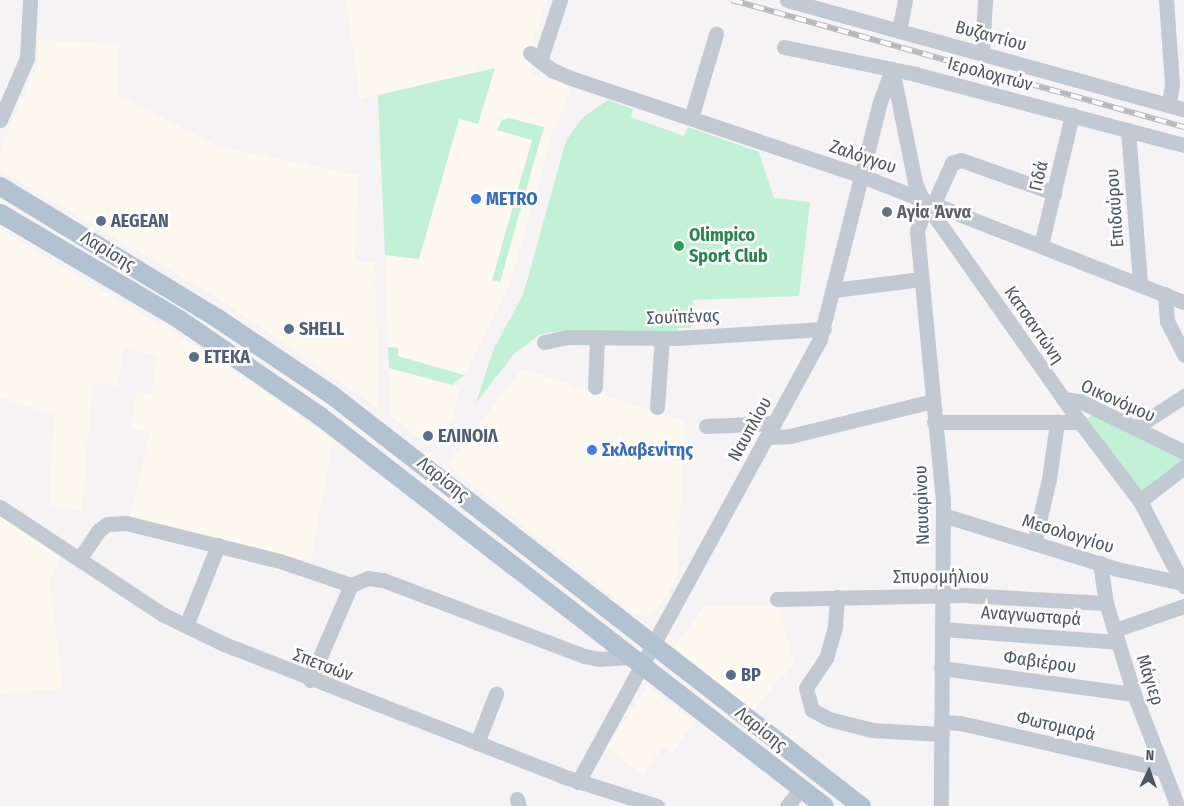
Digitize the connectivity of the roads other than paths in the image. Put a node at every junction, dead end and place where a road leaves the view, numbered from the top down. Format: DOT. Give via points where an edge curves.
graph roads {
  1 [pos="30,0"];
  2 [pos="560,0"];
  3 [pos="787,0"];
  4 [pos="905,0"];
  5 [pos="985,0"];
  6 [pos="1166,0"];
  7 [pos="899,30"];
  8 [pos="716,34"];
  9 [pos="784,47"];
  10 [pos="982,54"];
  11 [pos="892,69"];
  12 [pos="1177,106"];
  13 [pos="1072,115"];
  14 [pos="691,118"];
  15 [pos="0,120"];
  16 [pos="1128,130"];
  17 [pos="1184,145"];
  18 [pos="862,176"];
  19 [pos="0,186"];
  20 [pos="1054,193"];
  21 [pos="927,202"];
  22 [pos="0,213"];
  23 [pos="1041,245"];
  24 [pos="921,279"];
  25 [pos="1140,284"];
  26 [pos="834,290"];
  27 [pos="1165,294"];
  28 [pos="1184,302"];
  29 [pos="824,329"];
  30 [pos="597,337"];
  31 [pos="662,338"];
  32 [pos="544,342"];
  33 [pos="1184,355"];
  34 [pos="594,387"];
  35 [pos="1184,396"];
  36 [pos="1063,400"];
  37 [pos="932,401"];
  38 [pos="657,407"];
  39 [pos="934,422"];
  40 [pos="1057,422"];
  41 [pos="1080,422"];
  42 [pos="774,423"];
  43 [pos="706,426"];
  44 [pos="1135,428"];
  45 [pos="767,437"];
  46 [pos="1184,452"];
  47 [pos="1184,467"];
  48 [pos="1140,501"];
  49 [pos="0,507"];
  50 [pos="943,515"];
  51 [pos="1034,543"];
  52 [pos="218,545"];
  53 [pos="80,558"];
  54 [pos="1100,564"];
  55 [pos="351,585"];
  56 [pos="1183,585"];
  57 [pos="942,595"];
  58 [pos="837,597"];
  59 [pos="777,598"];
  60 [pos="1106,603"];
  61 [pos="1184,606"];
  62 [pos="186,626"];
  63 [pos="942,629"];
  64 [pos="1116,636"];
  65 [pos="652,644"];
  66 [pos="634,661"];
  67 [pos="942,668"];
  68 [pos="310,680"];
  69 [pos="496,694"];
  70 [pos="1134,694"];
  71 [pos="941,728"];
  72 [pos="477,743"];
  73 [pos="1163,769"];
  74 [pos="578,782"];
  75 [pos="801,788"];
  76 [pos="1184,804"];
  77 [pos="657,806"];
  78 [pos="787,806"];
  79 [pos="824,806"];
  80 [pos="861,806"];
  81 [pos="941,806"];
  82 [pos="1176,806"];
  1 -- 15 [label="street" via="26,58"];
  2 -- 14 [label="street, Ζαλόγγου" via="535,57 570,78"];
  3 -- 7 [label="street, Βυζαντίου"];
  4 -- 7 [label="street"];
  5 -- 10 [label="street"];
  6 -- 12 [label="street" via="1172,84"];
  7 -- 10 [label="street, Βυζαντίου"];
  8 -- 14 [label="street"];
  9 -- 11 [label="street, Ιερολοχιτών"];
  10 -- 12 [label="street, Βυζαντίου"];
  11 -- 13 [label="street, Ιερολοχιτών"];
  11 -- 18 [label="street, Ναυπλίου" via="880,102"];
  11 -- 21 [label="street, Κατσαντώνη" via="912,173"];
  13 -- 16 [label="street, Ιερολοχιτών"];
  13 -- 20 [label="street, Γιδά"];
  14 -- 18 [label="street, Ζαλόγγου"];
  16 -- 17 [label="street, Ιερολοχιτών"];
  16 -- 25 [label="street, Επιδαύρου"];
  18 -- 21 [label="street, Ζαλόγγου"];
  18 -- 26 [label="street, Ναυπλίου"];
  19 -- 65 [label="main road, Λαρίσης" via="217,318 332,395"];
  20 -- 21 [label="street, Ναυαρίνου" via="961,160 950,167"];
  20 -- 23 [label="street, Γιδά"];
  21 -- 23 [label="street, Ζαλόγγου"];
  21 -- 24 [label="street, Ναυαρίνου" via="918,223"];
  21 -- 36 [label="street, Κατσαντώνη"];
  22 -- 66 [label="main road, Λαρίσης" via="179,319 320,416"];
  23 -- 25 [label="street, Ζαλόγγου"];
  24 -- 26 [label="street"];
  24 -- 37 [label="street, Ναυαρίνου"];
  25 -- 27 [label="street, Ζαλόγγου"];
  26 -- 29 [label="street, Ναυπλίου"];
  27 -- 28 [label="street, Ζαλόγγου"];
  27 -- 33 [label="street" via="1167,321"];
  29 -- 31 [label="street, Σουϊπένας"];
  29 -- 42 [label="street, Ναυπλίου"];
  30 -- 31 [label="street, Σουϊπένας"];
  30 -- 32 [label="street, Σουϊπένας" via="562,337"];
  30 -- 34 [label="street"];
  31 -- 38 [label="street"];
  35 -- 44 [label="street"];
  36 -- 41 [label="street, Κατσαντώνη"];
  36 -- 44 [label="street, Οικονόμου" via="1080,401"];
  37 -- 39 [label="street, Ναυαρίνου"];
  37 -- 45 [label="street" via="790,436"];
  39 -- 40 [label="street"];
  39 -- 50 [label="street, Ναυαρίνου"];
  40 -- 41 [label="street"];
  40 -- 51 [label="street" via="1050,478"];
  41 -- 48 [label="street, Κατσαντώνη"];
  42 -- 43 [label="street"];
  42 -- 45 [label="street, Ναυπλίου"];
  44 -- 46 [label="street, Οικονόμου"];
  45 -- 65 [label="street, Ναυπλίου"];
  47 -- 48 [label="street"];
  48 -- 56 [label="street, Κατσαντώνη"];
  49 -- 53 [label="street, Σπετσών"];
  50 -- 51 [label="street, Μεσολογγίου"];
  50 -- 57 [label="street, Ναυαρίνου"];
  51 -- 54 [label="street, Μεσολογγίου"];
  52 -- 53 [label="street" via="115,522 98,530"];
  52 -- 55 [label="street" via="280,561"];
  52 -- 62 [label="street"];
  53 -- 62 [label="street, Σπετσών" via="145,603"];
  54 -- 56 [label="street, Μεσολογγίου"];
  54 -- 60 [label="street, Μάγιερ"];
  55 -- 66 [label="street" via="361,579 383,580 584,656"];
  55 -- 68 [label="street"];
  57 -- 58 [label="street, Σπυρομήλιου"];
  57 -- 60 [label="street, Σπυρομήλιου"];
  57 -- 63 [label="street, Ναυαρίνου"];
  58 -- 59 [label="street, Σπυρομήλιου"];
  58 -- 71 [label="street, Φωτομαρά" via="836,620 826,658 806,688 810,708 820,716 882,732"];
  60 -- 64 [label="street, Μάγιερ"];
  61 -- 64 [label="street, Αναγνωσταρά"];
  62 -- 68 [label="street, Σπετσών"];
  63 -- 64 [label="street, Αναγνωσταρά"];
  63 -- 67 [label="street, Ναυαρίνου"];
  64 -- 70 [label="street, Μάγιερ"];
  65 -- 66 [label="street, Ναυπλίου"];
  65 -- 80 [label="main road, Λαρίσης"];
  66 -- 74 [label="street, Ναυπλίου"];
  66 -- 75 [label="main road, Λαρίσης"];
  67 -- 70 [label="street, Φαβιέρου"];
  67 -- 71 [label="street, Ναυαρίνου"];
  68 -- 72 [label="street, Σπετσών"];
  69 -- 72 [label="street"];
  70 -- 73 [label="street, Μάγιερ"];
  71 -- 73 [label="street, Φωτομαρά" via="960,724"];
  71 -- 81 [label="street, Ναυαρίνου"];
  72 -- 74 [label="street, Σπετσών"];
  73 -- 82 [label="street, Μάγιερ"];
  74 -- 77 [label="street, Σπετσών"];
  75 -- 78 [label="street"];
  75 -- 79 [label="main road, Λαρίσης"];
  76 -- 82 [label="street"];
}
